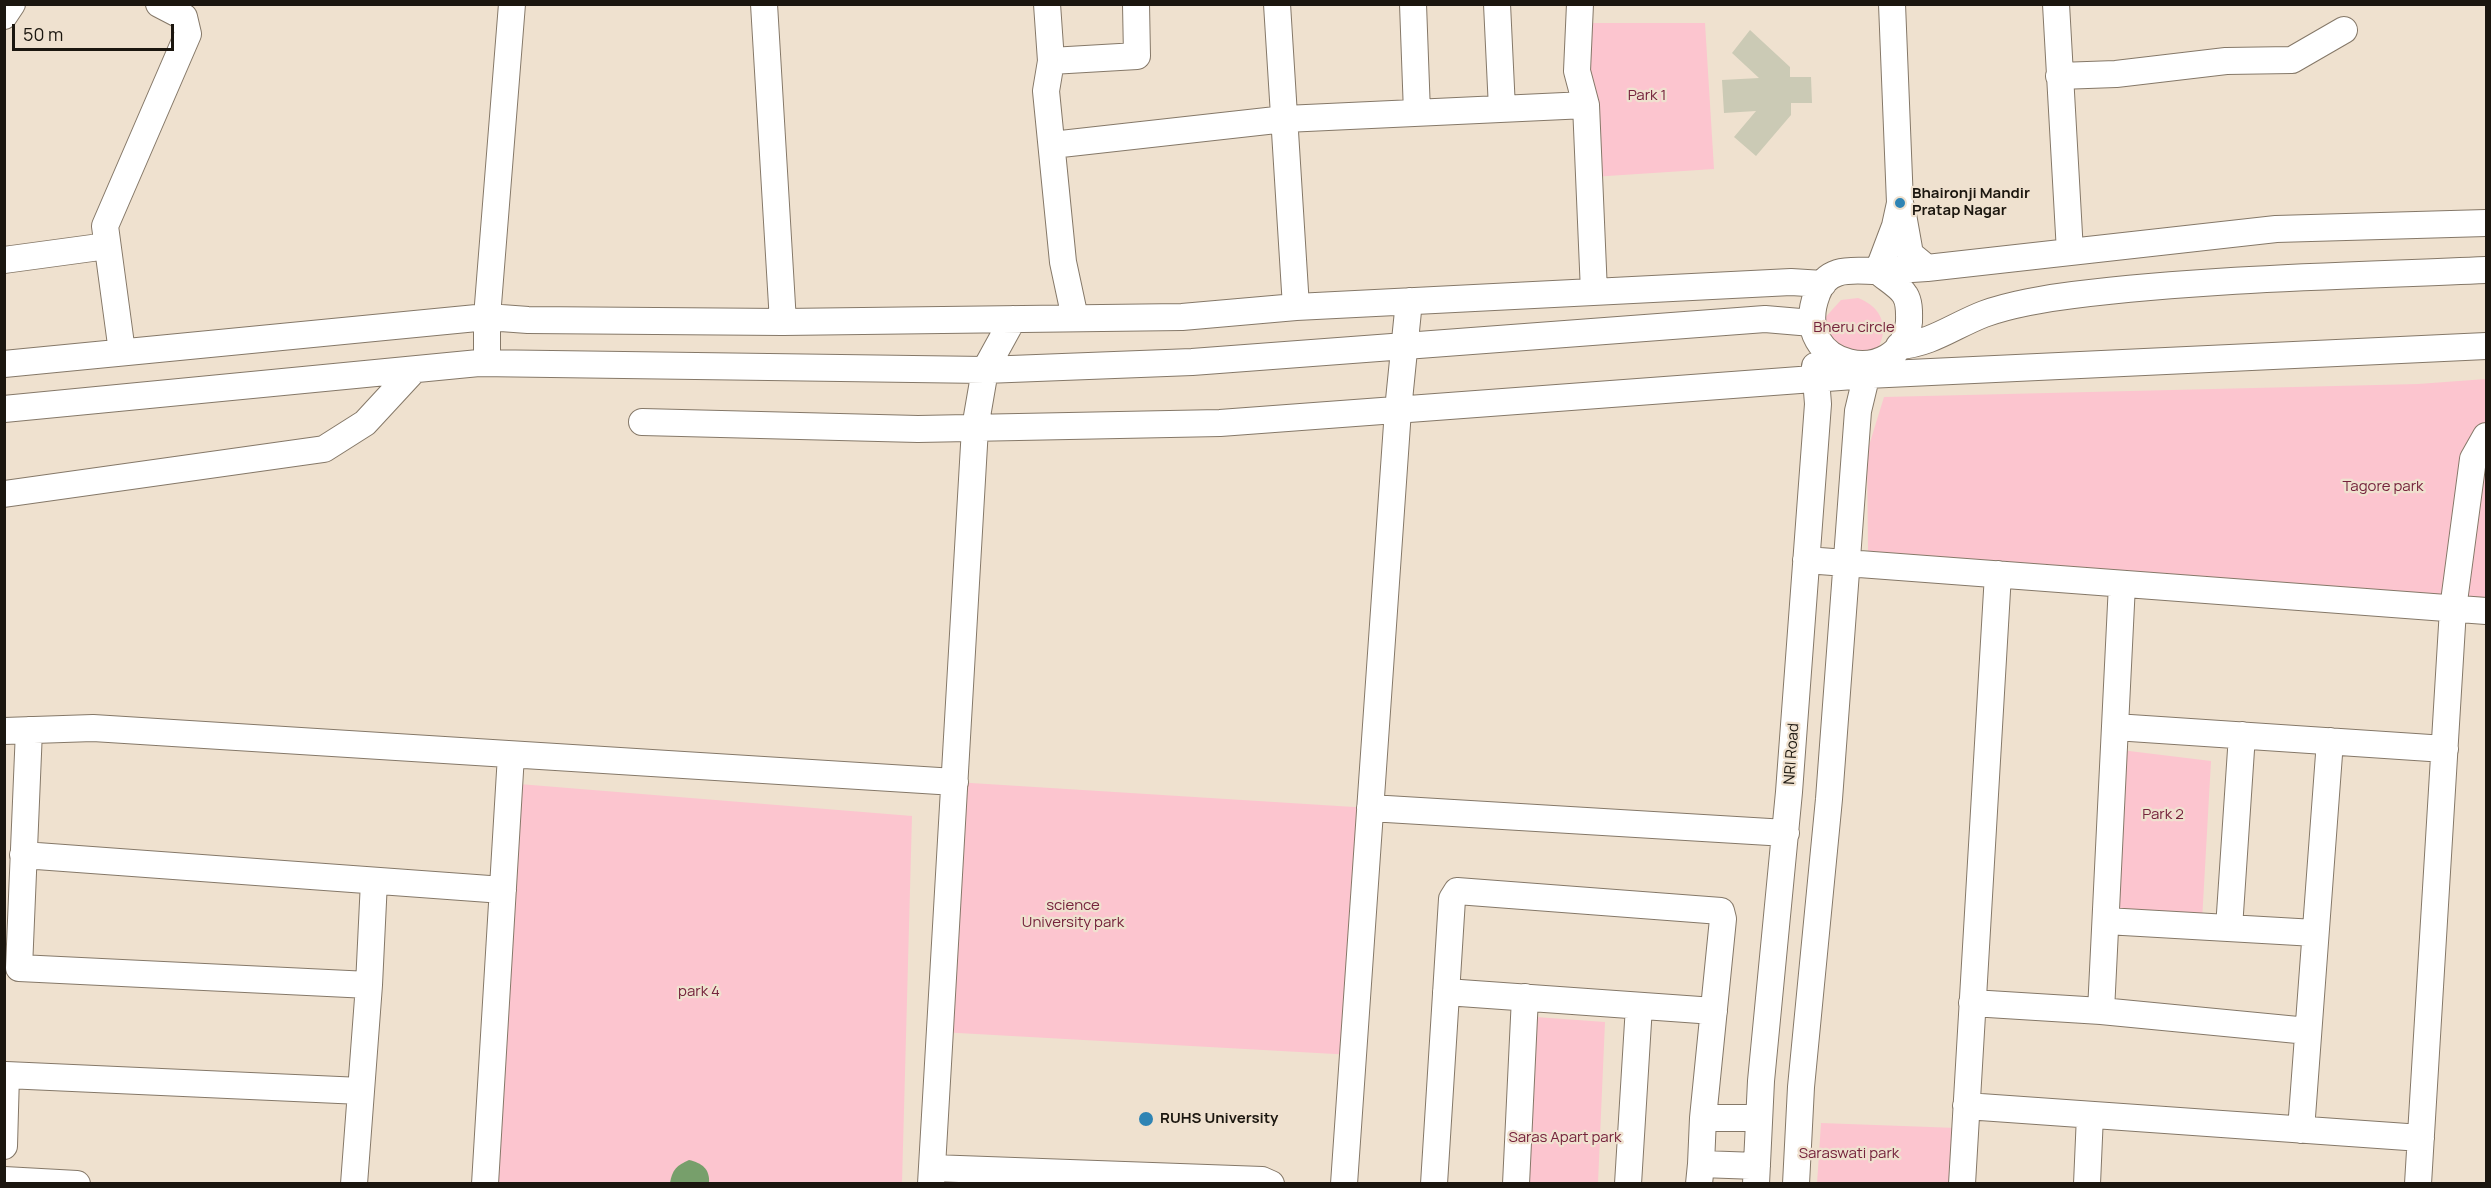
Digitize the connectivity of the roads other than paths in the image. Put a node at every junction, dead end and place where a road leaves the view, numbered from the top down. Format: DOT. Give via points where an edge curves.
graph roads {
  1 [pos="12,4"];
  2 [pos="159,4"];
  3 [pos="512,4"];
  4 [pos="764,4"];
  5 [pos="1047,4"];
  6 [pos="1136,4"];
  7 [pos="1276,4"];
  8 [pos="1413,4"];
  9 [pos="1497,4"];
  10 [pos="1580,4"];
  11 [pos="1892,4"];
  12 [pos="2056,4"];
  13 [pos="4,16"];
  14 [pos="2344,30"];
  15 [pos="1051,62"];
  16 [pos="2059,76"];
  17 [pos="1586,105"];
  18 [pos="1502,109"];
  19 [pos="1417,113"];
  20 [pos="1285,119"];
  21 [pos="1052,145"];
  22 [pos="1900,203"];
  23 [pos="2487,223"];
  24 [pos="107,246"];
  25 [pos="2070,252"];
  26 [pos="4,261"];
  27 [pos="1927,268"];
  28 [pos="2487,270"];
  29 [pos="1878,271"];
  30 [pos="1823,284"];
  31 [pos="1594,292"];
  32 [pos="1409,302"];
  33 [pos="1296,307"];
  34 [pos="487,317"];
  35 [pos="1075,318"];
  36 [pos="1013,319"];
  37 [pos="783,322"];
  38 [pos="1812,323"];
  39 [pos="1406,345"];
  40 [pos="1899,346"];
  41 [pos="2487,346"];
  42 [pos="122,352"];
  43 [pos="487,363"];
  44 [pos="4,364"];
  45 [pos="414,370"];
  46 [pos="985,370"];
  47 [pos="1868,370"];
  48 [pos="1816,381"];
  49 [pos="4,409"];
  50 [pos="1398,410"];
  51 [pos="642,422"];
  52 [pos="975,428"];
  53 [pos="2487,436"];
  54 [pos="4,494"];
  55 [pos="1806,560"];
  56 [pos="1846,563"];
  57 [pos="1998,574"];
  58 [pos="2122,584"];
  59 [pos="2453,609"];
  60 [pos="2487,611"];
  61 [pos="2115,727"];
  62 [pos="17,731"];
  63 [pos="2242,735"];
  64 [pos="2330,741"];
  65 [pos="2445,748"];
  66 [pos="511,755"];
  67 [pos="955,782"];
  68 [pos="1370,808"];
  69 [pos="1786,833"];
  70 [pos="23,855"];
  71 [pos="374,881"];
  72 [pos="503,890"];
  73 [pos="2106,921"];
  74 [pos="2229,928"];
  75 [pos="2315,933"];
  76 [pos="369,986"];
  77 [pos="1446,992"];
  78 [pos="1525,998"];
  79 [pos="1972,1003"];
  80 [pos="1639,1006"];
  81 [pos="1714,1011"];
  82 [pos="2101,1011"];
  83 [pos="2308,1031"];
  84 [pos="5,1074"];
  85 [pos="361,1091"];
  86 [pos="1966,1106"];
  87 [pos="2090,1115"];
  88 [pos="1703,1118"];
  89 [pos="1759,1118"];
  90 [pos="2301,1130"];
  91 [pos="2421,1138"];
  92 [pos="4,1146"];
  93 [pos="1700,1174"];
  94 [pos="1756,1175"];
  95 [pos="931,1176"];
  96 [pos="4,1180"];
  97 [pos="77,1184"];
  98 [pos="354,1184"];
  99 [pos="486,1184"];
  100 [pos="1271,1184"];
  101 [pos="1344,1184"];
  102 [pos="1434,1184"];
  103 [pos="1516,1184"];
  104 [pos="1628,1184"];
  105 [pos="1796,1184"];
  106 [pos="1962,1184"];
  107 [pos="2087,1184"];
  108 [pos="2418,1184"];
  1 -- 13 [label="street"];
  2 -- 24 [label="street" via="184,17 188,39 105,226"];
  3 -- 34 [label="street"];
  4 -- 37 [label="street"];
  5 -- 15 [label="street"];
  6 -- 15 [label="street" via="1137,56"];
  7 -- 20 [label="street"];
  8 -- 19 [label="street"];
  9 -- 18 [label="street"];
  10 -- 17 [label="street" via="1577,71"];
  11 -- 22 [label="street"];
  12 -- 16 [label="street"];
  14 -- 16 [label="street" via="2292,60 2226,61 2116,74"];
  15 -- 21 [label="street" via="1046,91"];
  16 -- 25 [label="street"];
  17 -- 18 [label="street"];
  17 -- 31 [label="street"];
  18 -- 19 [label="street"];
  19 -- 20 [label="street"];
  20 -- 21 [label="street"];
  20 -- 33 [label="street"];
  21 -- 35 [label="street" via="1063,262"];
  22 -- 27 [label="street" via="1910,254"];
  22 -- 29 [label="street"];
  23 -- 25 [label="street" via="2276,230"];
  24 -- 26 [label="street"];
  24 -- 42 [label="street"];
  25 -- 27 [label="street"];
  27 -- 29 [label="street"];
  28 -- 40 [label="street" via="2268,280 2071,295 1984,314 1923,342"];
  29 -- 30 [label="street" via="1847,269"];
  29 -- 40 [label="street" via="1905,294 1910,312 1908,330"];
  30 -- 31 [label="street" via="1791,282"];
  30 -- 38 [label="street" via="1817,293"];
  31 -- 32 [label="street"];
  32 -- 33 [label="street"];
  32 -- 39 [label="street"];
  33 -- 35 [label="street" via="1182,317"];
  34 -- 37 [label="street"];
  34 -- 42 [label="street"];
  34 -- 43 [label="street"];
  35 -- 36 [label="street"];
  36 -- 37 [label="street"];
  36 -- 46 [label="street"];
  38 -- 39 [label="street" via="1765,319"];
  38 -- 47 [label="street" via="1818,342 1832,357"];
  38 -- 48 [label="street, NRI Road"];
  39 -- 46 [label="street" via="1192,362"];
  39 -- 50 [label="street"];
  40 -- 47 [label="street"];
  41 -- 47 [label="street"];
  42 -- 44 [label="street"];
  43 -- 45 [label="street"];
  43 -- 46 [label="street"];
  45 -- 49 [label="street"];
  45 -- 54 [label="street" via="365,423 324,449"];
  46 -- 52 [label="street"];
  47 -- 48 [label="street"];
  47 -- 56 [label="street" via="1858,411"];
  48 -- 50 [label="street"];
  48 -- 55 [label="street, NRI Road" via="1818,404"];
  50 -- 52 [label="street" via="1220,423"];
  50 -- 68 [label="street"];
  51 -- 52 [label="street"];
  52 -- 67 [label="street"];
  53 -- 59 [label="street" via="2473,459"];
  55 -- 56 [label="street"];
  55 -- 69 [label="street, NRI Road"];
  56 -- 57 [label="street"];
  56 -- 105 [label="street"];
  57 -- 58 [label="street"];
  57 -- 79 [label="street"];
  58 -- 59 [label="street"];
  58 -- 61 [label="street"];
  59 -- 60 [label="street"];
  59 -- 65 [label="street"];
  61 -- 63 [label="street"];
  61 -- 73 [label="street"];
  62 -- 66 [label="street" via="93,728"];
  62 -- 70 [label="street"];
  63 -- 64 [label="street"];
  63 -- 74 [label="street"];
  64 -- 65 [label="street"];
  64 -- 75 [label="street"];
  65 -- 91 [label="street"];
  66 -- 67 [label="street"];
  66 -- 72 [label="street"];
  67 -- 95 [label="street"];
  68 -- 69 [label="street"];
  68 -- 101 [label="street"];
  69 -- 89 [label="street, NRI Road"];
  70 -- 71 [label="street"];
  70 -- 76 [label="street" via="19,968"];
  71 -- 72 [label="street"];
  71 -- 76 [label="street"];
  72 -- 99 [label="street"];
  73 -- 74 [label="street"];
  73 -- 82 [label="street"];
  74 -- 75 [label="street"];
  75 -- 83 [label="street"];
  76 -- 85 [label="street"];
  77 -- 78 [label="street"];
  77 -- 81 [label="street" via="1452,899 1457,891 1713,908 1721,911 1723,919"];
  77 -- 102 [label="street"];
  78 -- 80 [label="street"];
  78 -- 103 [label="street"];
  79 -- 82 [label="street"];
  79 -- 86 [label="street"];
  80 -- 81 [label="street"];
  80 -- 104 [label="street"];
  81 -- 88 [label="street"];
  82 -- 83 [label="street"];
  83 -- 90 [label="street"];
  84 -- 85 [label="street"];
  84 -- 92 [label="street"];
  85 -- 98 [label="street"];
  86 -- 87 [label="street"];
  86 -- 106 [label="street"];
  87 -- 90 [label="street"];
  87 -- 107 [label="street"];
  88 -- 89 [label="street"];
  88 -- 93 [label="street"];
  89 -- 94 [label="street, NRI Road"];
  90 -- 91 [label="street"];
  91 -- 108 [label="street"];
  93 -- 94 [label="street"];
  95 -- 100 [label="street" via="1262,1180"];
  96 -- 97 [label="street"];
}
